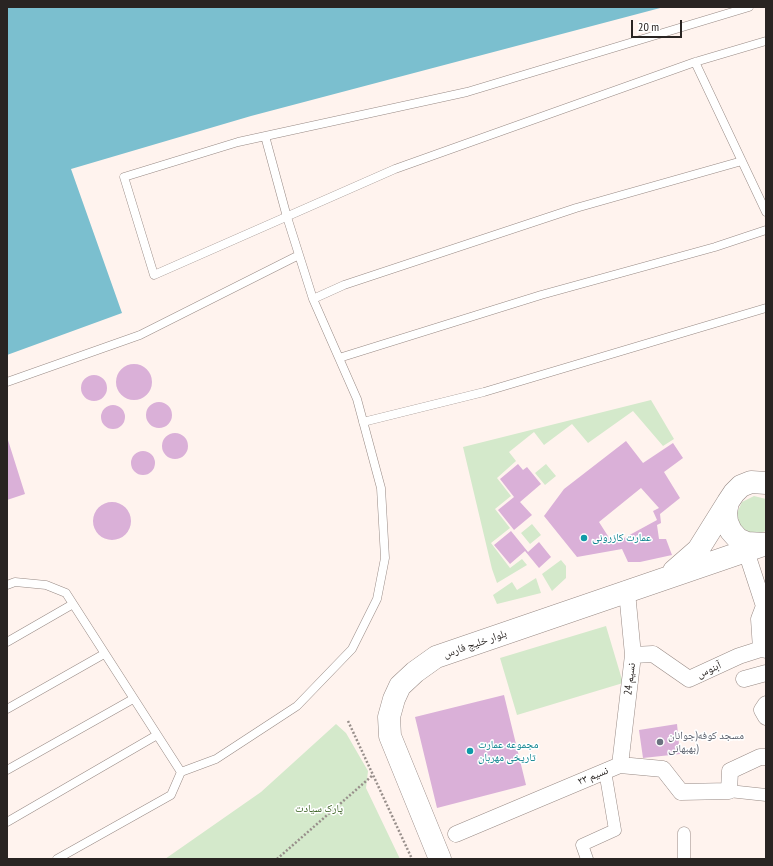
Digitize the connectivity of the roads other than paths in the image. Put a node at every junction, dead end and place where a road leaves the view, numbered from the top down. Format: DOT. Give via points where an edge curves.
graph roads {
  1 [pos="748,7"];
  2 [pos="766,42"];
  3 [pos="695,62"];
  4 [pos="265,136"];
  5 [pos="742,161"];
  6 [pos="766,212"];
  7 [pos="287,217"];
  8 [pos="766,230"];
  9 [pos="300,255"];
  10 [pos="313,299"];
  11 [pos="766,308"];
  12 [pos="339,358"];
  13 [pos="7,382"];
  14 [pos="363,422"];
  15 [pos="766,483"];
  16 [pos="728,502"];
  17 [pos="759,546"];
  18 [pos="664,579"];
  19 [pos="7,585"];
  20 [pos="626,592"];
  21 [pos="73,604"];
  22 [pos="7,642"];
  23 [pos="764,649"];
  24 [pos="104,654"];
  25 [pos="633,655"];
  26 [pos="766,673"];
  27 [pos="744,679"];
  28 [pos="133,699"];
  29 [pos="766,704"];
  30 [pos="7,709"];
  31 [pos="766,718"];
  32 [pos="157,735"];
  33 [pos="766,757"];
  34 [pos="620,766"];
  35 [pos="7,770"];
  36 [pos="605,771"];
  37 [pos="181,772"];
  38 [pos="729,791"];
  39 [pos="766,795"];
  40 [pos="7,822"];
  41 [pos="684,833"];
  42 [pos="456,834"];
  43 [pos="56,859"];
  44 [pos="440,859"];
  45 [pos="587,859"];
  46 [pos="684,859"];
  1 -- 4 [label="lane" via="467,92"];
  2 -- 3 [label="lane"];
  3 -- 5 [label="lane"];
  3 -- 7 [label="lane" via="395,169"];
  4 -- 7 [label="lane"];
  4 -- 7 [label="lane" via="124,177 154,275"];
  5 -- 6 [label="lane"];
  5 -- 10 [label="lane" via="576,208 344,286"];
  7 -- 9 [label="lane"];
  8 -- 12 [label="lane" via="715,247 541,295"];
  9 -- 10 [label="lane"];
  9 -- 13 [label="lane" via="140,335"];
  10 -- 12 [label="lane"];
  11 -- 14 [label="lane" via="484,392"];
  12 -- 14 [label="lane" via="357,399"];
  14 -- 37 [label="lane" via="381,488 385,558 377,599 352,649 297,706 216,759"];
  15 -- 16 [label="main road" via="751,482 741,486"];
  16 -- 17 [label="main road" via="727,522 731,531 738,539"];
  16 -- 18 [label="main road" via="698,550"];
  17 -- 18 [label="main road, بلوار خلیج فارس"];
  17 -- 23 [label="street" via="764,606 759,619"];
  18 -- 20 [label="main road, بلوار خلیج فارس"];
  19 -- 21 [label="lane" via="15,582 46,586 66,593"];
  20 -- 25 [label="street, نسیم 24"];
  20 -- 44 [label="main road, بلوار خلیج فارس" via="436,657 400,686 389,717 390,736"];
  21 -- 22 [label="lane"];
  21 -- 24 [label="lane"];
  23 -- 25 [label="street, آبنوس" via="739,656 689,679 653,654"];
  24 -- 28 [label="lane"];
  24 -- 30 [label="lane"];
  25 -- 34 [label="street, نسیم 24"];
  26 -- 27 [label="street"];
  28 -- 32 [label="lane"];
  28 -- 35 [label="lane"];
  29 -- 31 [label="street" via="762,710"];
  32 -- 37 [label="lane"];
  32 -- 40 [label="lane"];
  33 -- 38 [label="street" via="760,757 730,771"];
  34 -- 36 [label="street, نسیم ۲۳"];
  34 -- 38 [label="street, نسیم ۲۳" via="662,769 681,792"];
  36 -- 42 [label="street, نسیم ۲۳"];
  36 -- 45 [label="street" via="615,830 582,845"];
  37 -- 43 [label="lane" via="171,795"];
  38 -- 39 [label="street"];
  41 -- 46 [label="street"];
}
